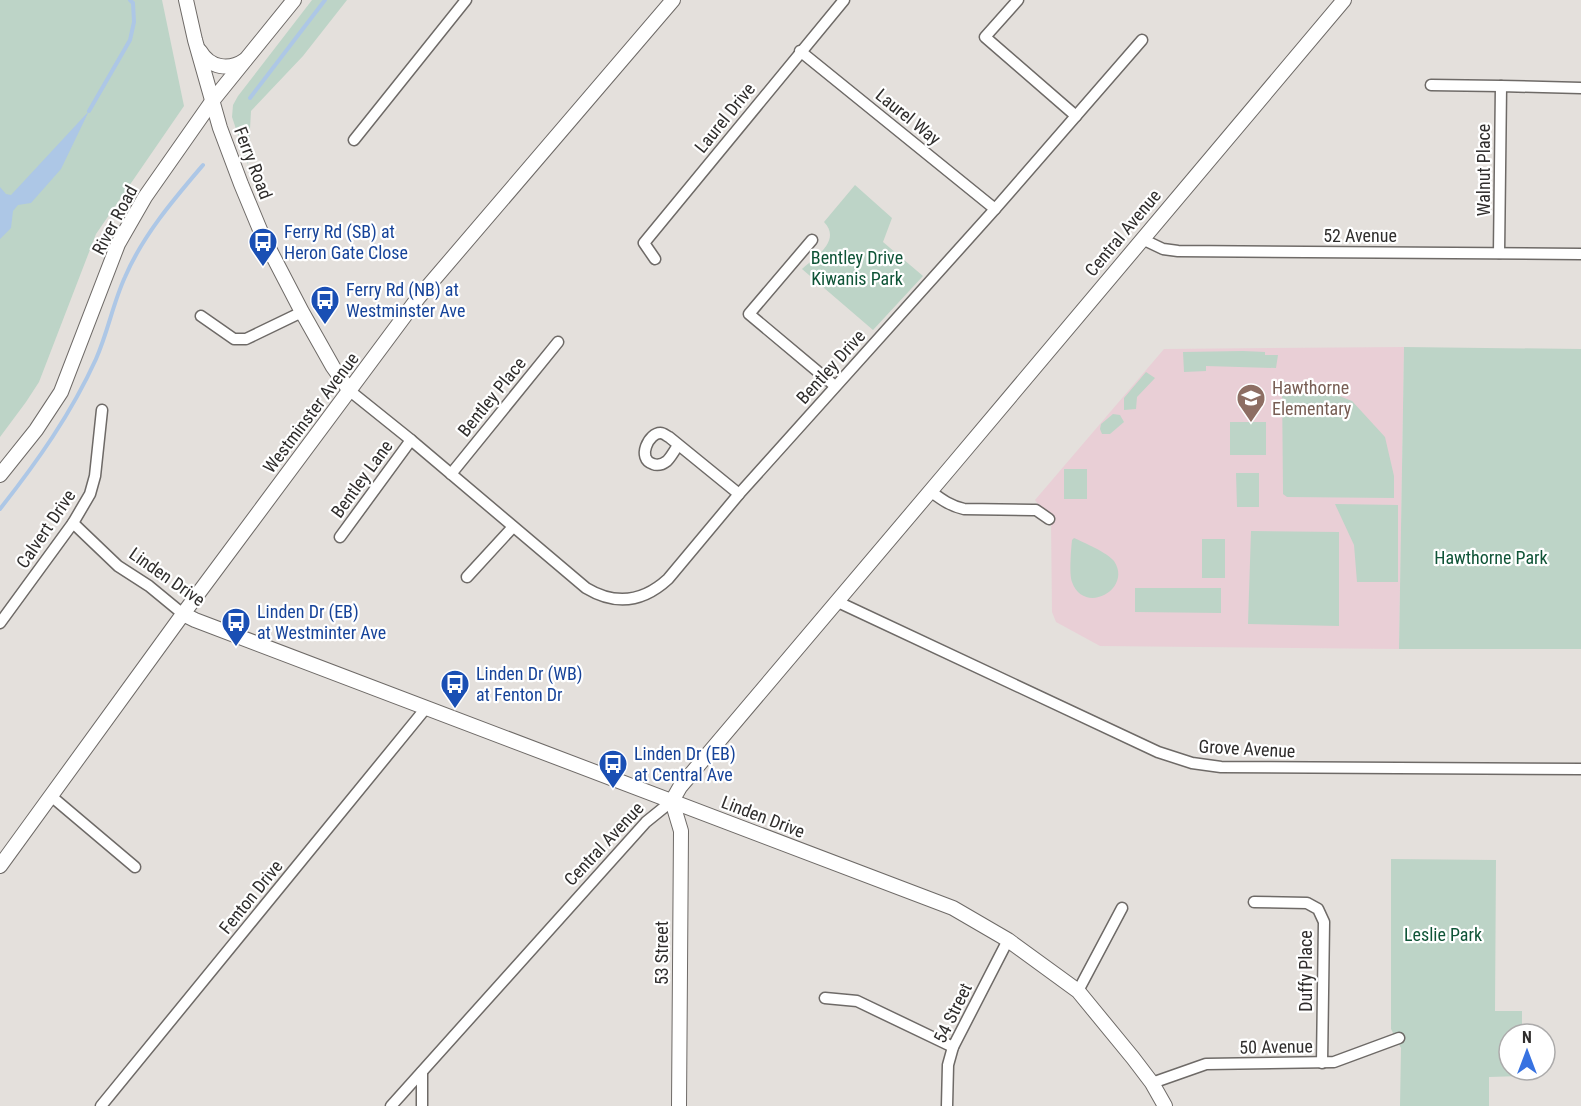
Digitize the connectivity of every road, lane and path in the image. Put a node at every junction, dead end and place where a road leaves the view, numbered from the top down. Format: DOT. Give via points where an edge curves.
graph roads {
  1 [pos="186,0"];
  2 [pos="294,0"];
  3 [pos="466,0"];
  4 [pos="673,0"];
  5 [pos="844,0"];
  6 [pos="1018,0"];
  7 [pos="1344,0"];
  8 [pos="195,40"];
  9 [pos="1142,40"];
  10 [pos="800,51"];
  11 [pos="247,58"];
  12 [pos="1431,85"];
  13 [pos="1501,86"];
  14 [pos="1581,88"];
  15 [pos="213,100"];
  16 [pos="1076,116"];
  17 [pos="354,140"];
  18 [pos="995,209"];
  19 [pos="1142,238"];
  20 [pos="812,240"];
  21 [pos="1499,253"];
  22 [pos="1581,254"];
  23 [pos="655,259"];
  24 [pos="302,312"];
  25 [pos="201,316"];
  26 [pos="558,342"];
  27 [pos="835,386"];
  28 [pos="350,391"];
  29 [pos="102,410"];
  30 [pos="411,440"];
  31 [pos="678,445"];
  32 [pos="451,474"];
  33 [pos="0,475"];
  34 [pos="930,491"];
  35 [pos="739,494"];
  36 [pos="1049,519"];
  37 [pos="73,523"];
  38 [pos="513,527"];
  39 [pos="340,537"];
  40 [pos="467,576"];
  41 [pos="838,602"];
  42 [pos="183,614"];
  43 [pos="0,623"];
  44 [pos="426,708"];
  45 [pos="1581,770"];
  46 [pos="51,796"];
  47 [pos="672,801"];
  48 [pos="0,866"];
  49 [pos="135,867"];
  50 [pos="1254,902"];
  51 [pos="1122,908"];
  52 [pos="1008,940"];
  53 [pos="1078,991"];
  54 [pos="825,998"];
  55 [pos="1399,1038"];
  56 [pos="953,1047"];
  57 [pos="1322,1063"];
  58 [pos="422,1072"];
  59 [pos="1152,1083"];
  60 [pos="101,1106"];
  61 [pos="391,1106"];
  62 [pos="422,1106"];
  63 [pos="679,1106"];
  64 [pos="947,1106"];
  65 [pos="1165,1106"];
  1 -- 8 [label="street, Ferry Road"];
  2 -- 11 [label="street, River Road"];
  3 -- 17 [label="street"];
  4 -- 28 [label="street, Westminster Avenue" via="418,298"];
  5 -- 10 [label="street, Laurel Drive"];
  6 -- 16 [label="street" via="985,37"];
  7 -- 19 [label="street, Central Avenue"];
  8 -- 11 [label="street" via="207,61 218,66 239,64"];
  8 -- 15 [label="street, Ferry Road"];
  9 -- 16 [label="street, Bentley Drive"];
  10 -- 18 [label="street, Laurel Way"];
  10 -- 23 [label="street, Laurel Drive" via="644,243"];
  11 -- 15 [label="street, River Road"];
  12 -- 13 [label="street"];
  13 -- 14 [label="street"];
  13 -- 21 [label="street, Walnut Place"];
  15 -- 24 [label="street, Ferry Road" via="240,184"];
  15 -- 33 [label="street, River Road" via="145,197 118,244 61,392"];
  16 -- 18 [label="street, Bentley Drive"];
  18 -- 27 [label="street, Bentley Drive"];
  19 -- 21 [label="street, 52 Avenue" via="1163,249 1178,251"];
  19 -- 34 [label="street, Central Avenue"];
  20 -- 27 [label="street" via="749,314"];
  21 -- 22 [label="street, 52 Avenue"];
  24 -- 25 [label="street" via="246,339 234,339"];
  24 -- 28 [label="street, Ferry Road"];
  26 -- 32 [label="street, Bentley Place"];
  27 -- 35 [label="street, Bentley Drive"];
  28 -- 30 [label="street, Bentley Drive"];
  28 -- 42 [label="street, Westminster Avenue"];
  29 -- 37 [label="street, Calvert Drive" via="93,486"];
  30 -- 32 [label="street, Bentley Drive"];
  30 -- 39 [label="street, Bentley Lane"];
  31 -- 35 [label="street"];
  32 -- 38 [label="street, Bentley Drive"];
  34 -- 36 [label="street" via="964,509 1036,510"];
  34 -- 41 [label="street, Central Avenue"];
  35 -- 38 [label="street, Bentley Drive" via="668,579 633,599 614,599 593,592"];
  37 -- 42 [label="street, Linden Drive" via="118,566"];
  37 -- 43 [label="street, Calvert Drive"];
  38 -- 40 [label="street"];
  41 -- 45 [label="street, Grove Avenue" via="1191,764"];
  41 -- 47 [label="street, Central Avenue"];
  42 -- 44 [label="street, Linden Drive"];
  42 -- 46 [label="street, Westminster Avenue"];
  44 -- 47 [label="street, Linden Drive"];
  44 -- 60 [label="street, Fenton Drive"];
  46 -- 48 [label="street, Westminster Avenue"];
  46 -- 49 [label="street"];
  47 -- 52 [label="street, Linden Drive" via="953,908"];
  47 -- 58 [label="street, Central Avenue" via="646,822"];
  47 -- 63 [label="street, 53 Street" via="681,831"];
  50 -- 57 [label="street, Duffy Place" via="1307,903 1321,915"];
  51 -- 53 [label="street"];
  52 -- 53 [label="street, Linden Drive"];
  52 -- 56 [label="street, 54 Street"];
  53 -- 59 [label="street, Linden Drive"];
  54 -- 56 [label="street" via="856,1001"];
  55 -- 57 [label="street, 50 Avenue"];
  56 -- 64 [label="street, 54 Street" via="948,1065"];
  57 -- 59 [label="street, 50 Avenue" via="1206,1064"];
  58 -- 61 [label="street, Central Avenue"];
  58 -- 62 [label="street"];
  59 -- 65 [label="street, Linden Drive"];
}
